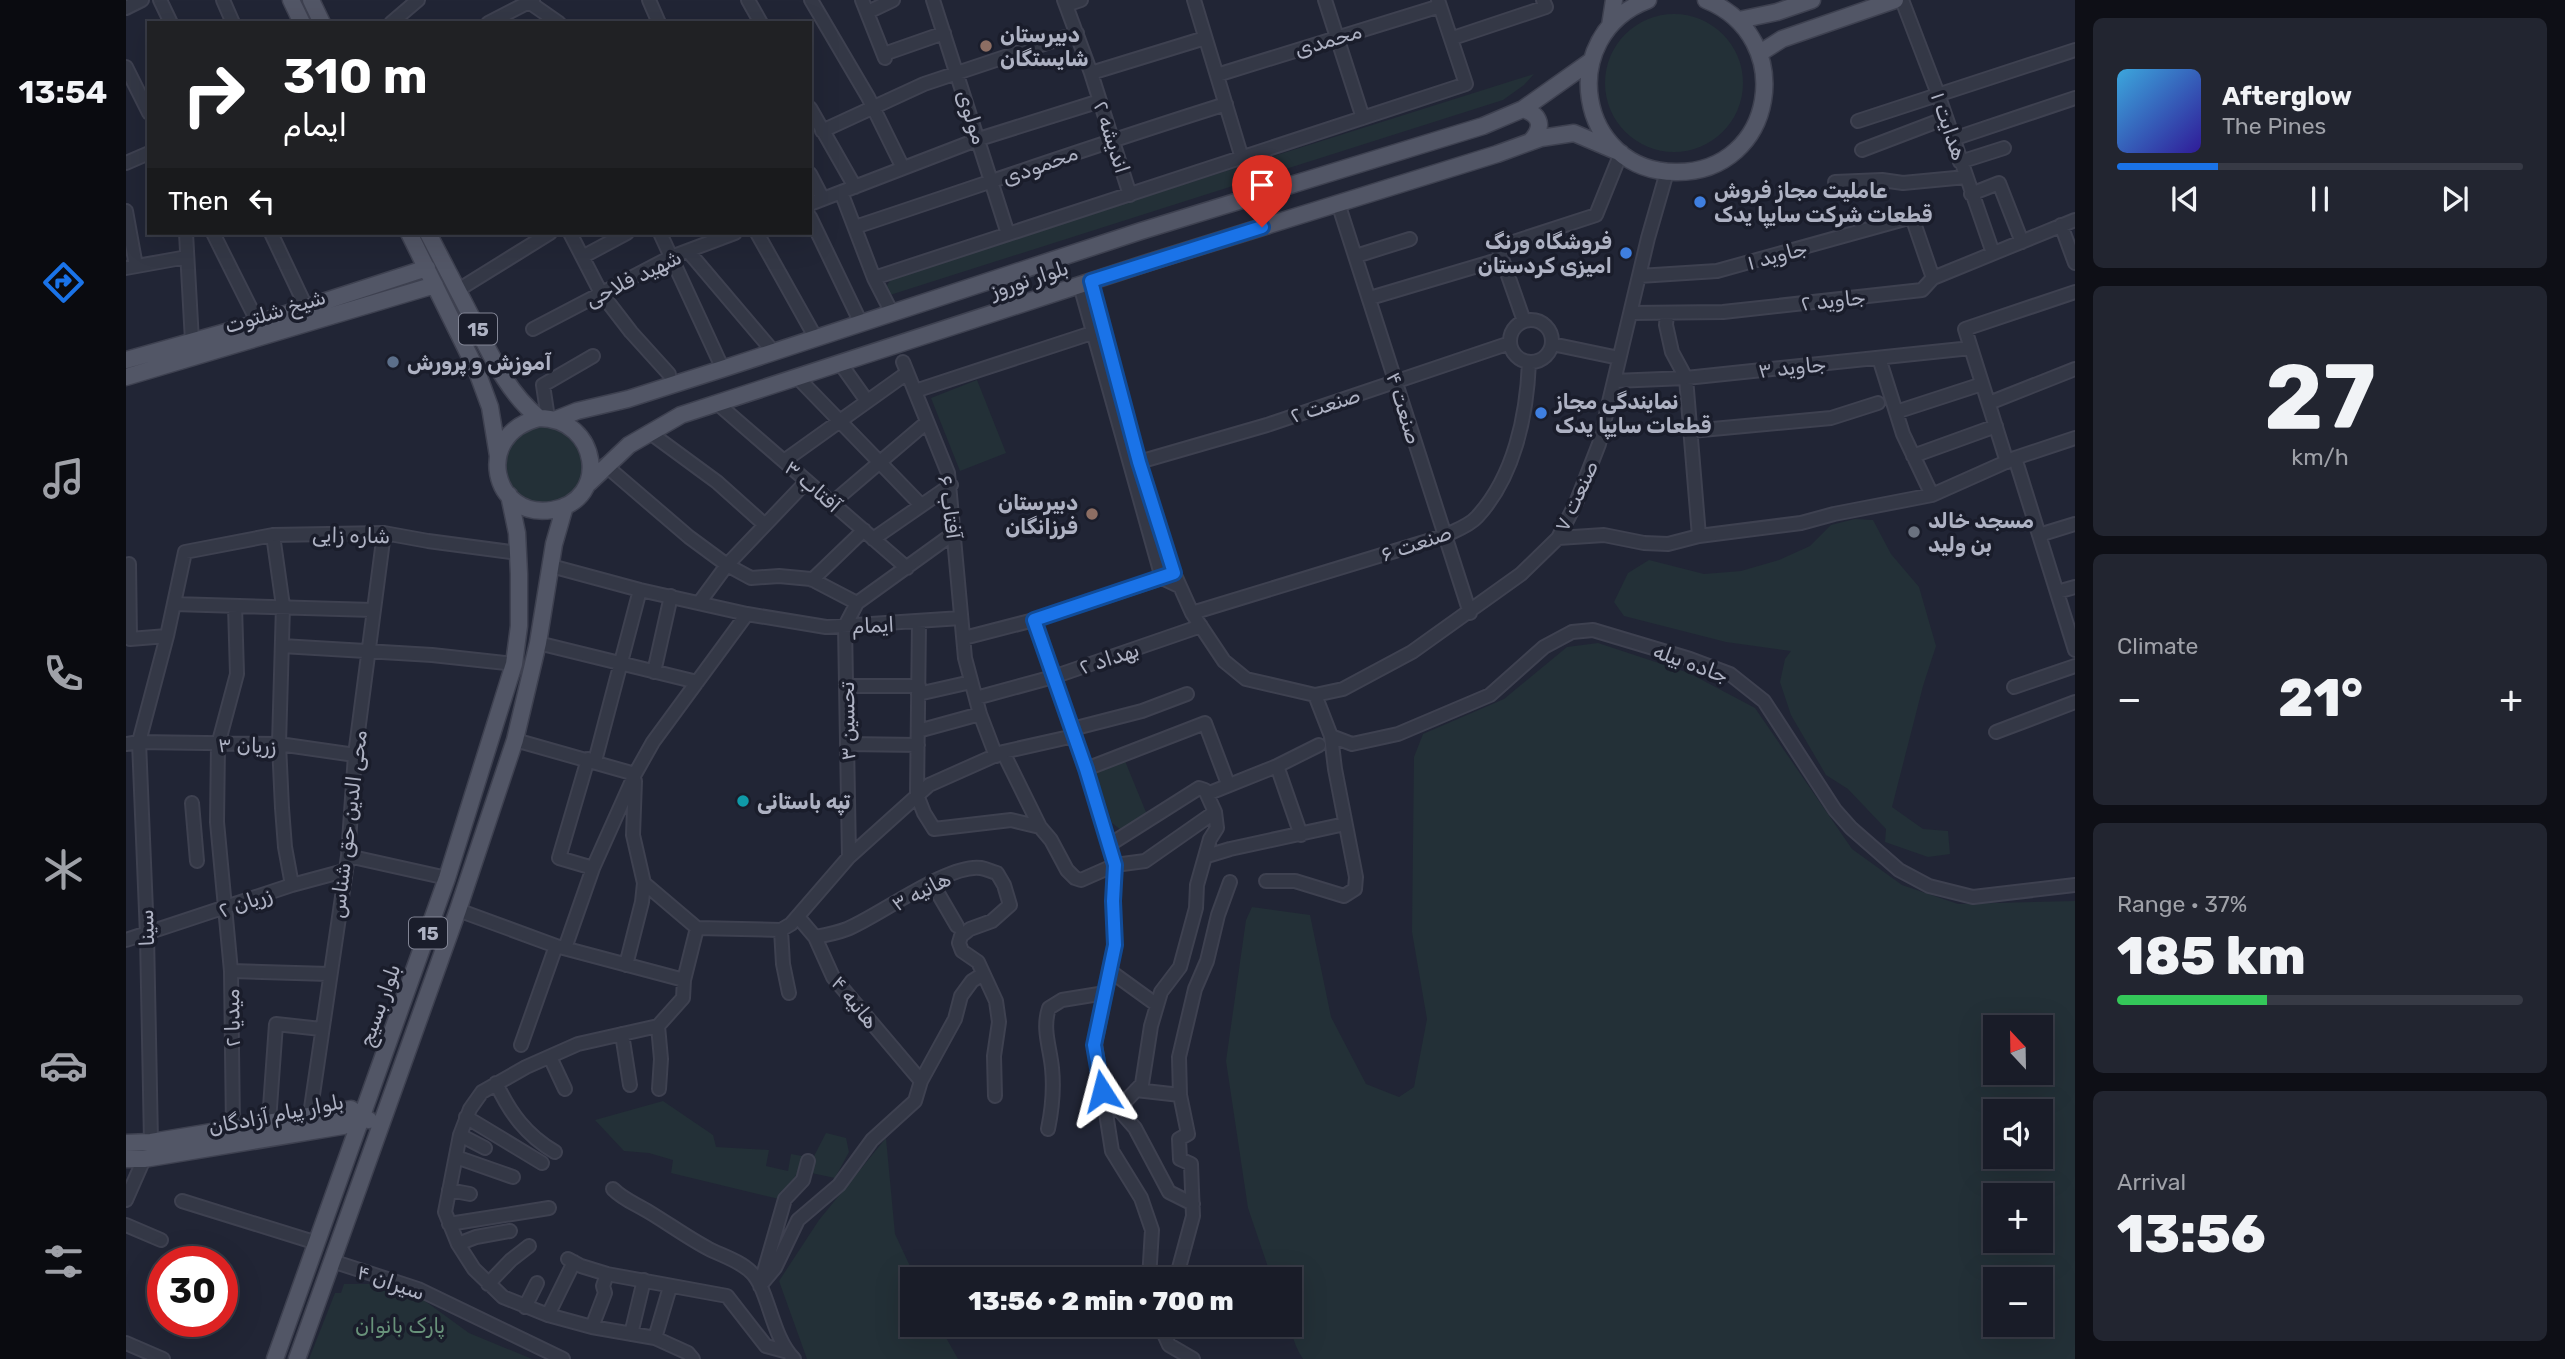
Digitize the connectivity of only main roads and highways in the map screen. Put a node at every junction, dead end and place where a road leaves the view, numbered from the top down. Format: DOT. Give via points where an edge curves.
graph roads {
  1 [pos="290,0"];
  2 [pos="311,0"];
  3 [pos="1614,0"];
  4 [pos="1648,0"];
  5 [pos="1708,0"];
  6 [pos="1812,0"];
  7 [pos="1895,0"];
  8 [pos="1784,9"];
  9 [pos="1739,20"];
  10 [pos="301,21"];
  11 [pos="321,21"];
  12 [pos="1610,26"];
  13 [pos="1795,33"];
  14 [pos="1760,53"];
  15 [pos="1591,61"];
  16 [pos="1523,109"];
  17 [pos="1531,141"];
  18 [pos="1621,153"];
  19 [pos="410,235"];
  20 [pos="429,235"];
  21 [pos="427,268"];
  22 [pos="435,285"];
  23 [pos="126,360"];
  24 [pos="126,377"];
  25 [pos="511,389"];
  26 [pos="488,401"];
  27 [pos="548,418"];
  28 [pos="498,456"];
  29 [pos="589,483"];
  30 [pos="509,495"];
  31 [pos="565,506"];
  32 [pos="519,626"];
  33 [pos="539,635"];
  34 [pos="361,1117"];
  35 [pos="381,1124"];
  36 [pos="327,1129"];
  37 [pos="126,1143"];
  38 [pos="348,1153"];
  39 [pos="126,1159"];
  40 [pos="275,1359"];
  41 [pos="296,1359"];
  1 -- 10 [label="main road"];
  2 -- 11 [label="main road"];
  3 -- 12 [label="main road"];
  4 -- 12 [label="main road"];
  5 -- 9 [label="main road"];
  6 -- 8 [label="main road"];
  7 -- 13 [label="main road"];
  8 -- 9 [label="main road"];
  8 -- 13 [label="main road" via="1782,25"];
  9 -- 14 [label="main road"];
  12 -- 15 [label="main road"];
  13 -- 14 [label="main road"];
  14 -- 18 [label="main road, بلوار نوروز" via="1766,77 1764,101 1750,134 1734,151 1714,164 1667,172 1643,166"];
  15 -- 16 [label="main road, بلوار نوروز"];
  15 -- 18 [label="main road" via="1592,111"];
  16 -- 17 [label="main road" via="1539,121 1539,133"];
  16 -- 27 [label="main road, بلوار نوروز" via="1483,126 1141,231 628,399"];
  17 -- 18 [label="main road, بلوار نوروز" via="1574,133"];
  17 -- 29 [label="main road, بلوار نوروز" via="681,415 649,432"];
  19 -- 21 [label="main road, 15"];
  20 -- 25 [label="main road, 15"];
  21 -- 22 [label="main road, 15"];
  21 -- 23 [label="main road, شیخ شلتوت"];
  22 -- 24 [label="main road, شیخ شلتوت"];
  22 -- 26 [label="main road, 15"];
  25 -- 26 [label="main road" via="506,401"];
  25 -- 27 [label="main road, 15" via="526,408"];
  26 -- 28 [label="main road, 15"];
  27 -- 28 [label="main road" via="516,426"];
  27 -- 29 [label="main road, 15" via="570,426 585,443 591,465"];
  28 -- 30 [label="main road, 15" via="497,470"];
  29 -- 31 [label="main road"];
  30 -- 31 [label="main road" via="529,509"];
  30 -- 32 [label="main road, بلوار بسیج / 15" via="517,533"];
  31 -- 33 [label="main road, بلوار بسیج / 15"];
  32 -- 33 [label="main road"];
  32 -- 34 [label="main road, بلوار بسیج / 15" via="514,664 447,878"];
  33 -- 35 [label="main road, بلوار بسیج / 15" via="515,740"];
  34 -- 35 [label="main road"];
  34 -- 36 [label="main road, بلوار پیام آزادگان"];
  34 -- 37 [label="main road, بلوار پیام آزادگان" via="351,1109"];
  34 -- 38 [label="main road, بلوار بسیج / 15"];
  35 -- 41 [label="main road, بلوار بسیج / 15"];
  36 -- 38 [label="main road"];
  36 -- 39 [label="main road, بلوار پیام آزادگان"];
  38 -- 40 [label="main road, بلوار بسیج / 15"];
}
